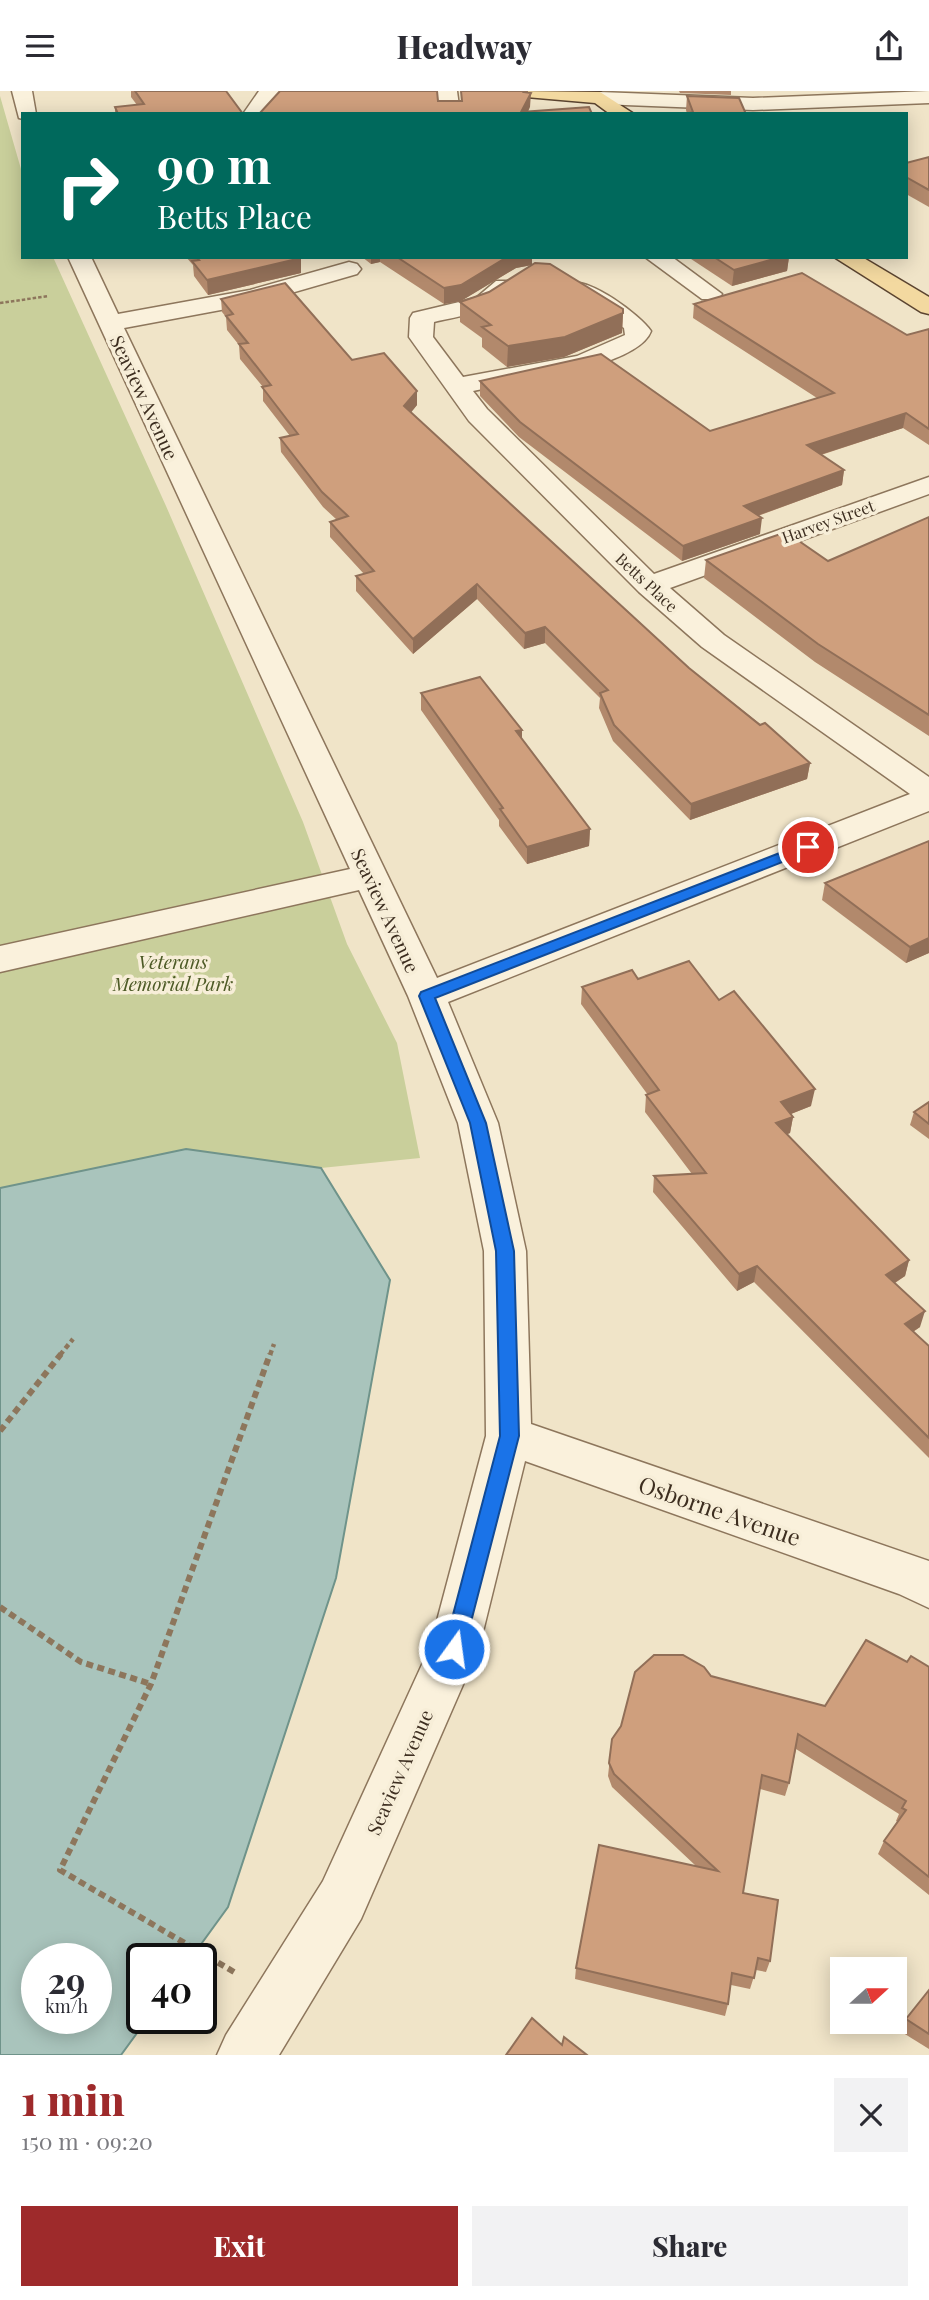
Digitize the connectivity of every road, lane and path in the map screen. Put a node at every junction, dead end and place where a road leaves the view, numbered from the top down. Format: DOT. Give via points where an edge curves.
graph roads {
  1 [pos="22,91"];
  2 [pos="270,91"];
  3 [pos="447,91"];
  4 [pos="526,91"];
  5 [pos="648,95"];
  6 [pos="929,97"];
  7 [pos="600,98"];
  8 [pos="903,100"];
  9 [pos="929,109"];
  10 [pos="26,112"];
  11 [pos="253,112"];
  12 [pos="450,112"];
  13 [pos="621,112"];
  14 [pos="80,259"];
  15 [pos="659,259"];
  16 [pos="848,259"];
  17 [pos="349,269"];
  18 [pos="527,274"];
  19 [pos="557,275"];
  20 [pos="710,294"];
  21 [pos="49,296"];
  22 [pos="0,303"];
  23 [pos="929,307"];
  24 [pos="110,323"];
  25 [pos="457,386"];
  26 [pos="929,485"];
  27 [pos="649,586"];
  28 [pos="929,792"];
  29 [pos="929,799"];
  30 [pos="369,876"];
  31 [pos="0,959"];
  32 [pos="426,996"];
  33 [pos="73,1339"];
  34 [pos="274,1344"];
  35 [pos="0,1431"];
  36 [pos="509,1436"];
  37 [pos="929,1586"];
  38 [pos="0,1607"];
  39 [pos="151,1684"];
  40 [pos="280,2000"];
  41 [pos="246,2055"];
  1 -- 10 [label="street"];
  2 -- 11 [label="street"];
  3 -- 12 [label="street"];
  4 -- 7 [label="main road"];
  5 -- 7 [label="street"];
  5 -- 8 [label="street" via="753,104"];
  6 -- 8 [label="street"];
  7 -- 13 [label="main road"];
  8 -- 9 [label="street"];
  14 -- 24 [label="street, Seaview Avenue"];
  15 -- 20 [label="street"];
  16 -- 23 [label="main road"];
  17 -- 24 [label="street" via="253,297"];
  18 -- 25 [label="street, Betts Place" via="513,279 484,303 422,318 421,337"];
  19 -- 25 [label="street" via="633,323 639,331 636,339 584,362"];
  21 -- 22 [label="path"];
  24 -- 30 [label="street, Seaview Avenue"];
  25 -- 27 [label="street, Betts Place" via="478,415"];
  26 -- 27 [label="street, Harvey Street"];
  27 -- 28 [label="street, Betts Place" via="713,641"];
  29 -- 32 [label="street"];
  30 -- 31 [label="street"];
  30 -- 32 [label="street, Seaview Avenue"];
  32 -- 36 [label="street, Seaview Avenue" via="478,1123 505,1251"];
  33 -- 35 [label="path"];
  34 -- 39 [label="path"];
  36 -- 37 [label="street, Osborne Avenue"];
  36 -- 40 [label="street, Seaview Avenue" via="454,1649 342,1899"];
  38 -- 39 [label="path" via="81,1662"];
  39 -- 40 [label="path" via="60,1870"];
  40 -- 41 [label="street, Seaview Avenue"];
}
